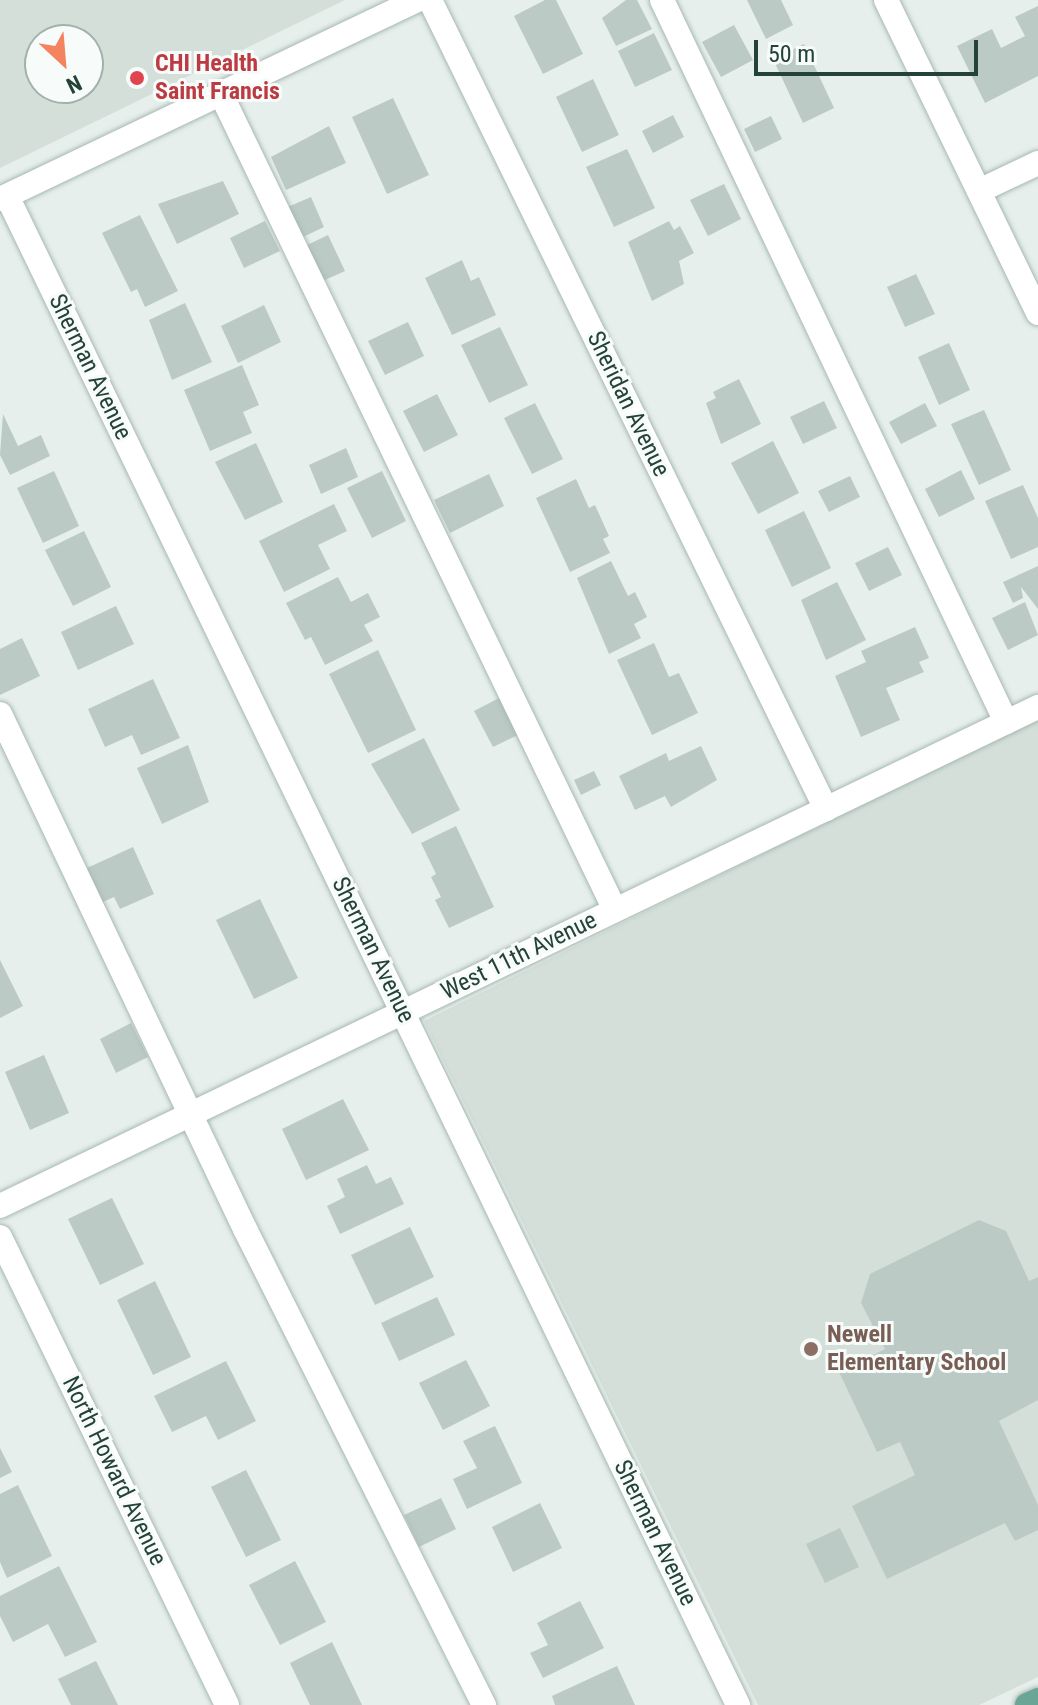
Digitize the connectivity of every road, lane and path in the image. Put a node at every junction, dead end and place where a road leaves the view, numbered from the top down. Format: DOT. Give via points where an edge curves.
graph roads {
  1 [pos="417,0"];
  2 [pos="430,0"];
  3 [pos="662,0"];
  4 [pos="886,0"];
  5 [pos="221,94"];
  6 [pos="1038,163"];
  7 [pos="979,191"];
  8 [pos="4,197"];
  9 [pos="1038,313"];
  10 [pos="1038,707"];
  11 [pos="0,714"];
  12 [pos="1006,722"];
  13 [pos="826,809"];
  14 [pos="615,910"];
  15 [pos="403,1012"];
  16 [pos="191,1114"];
  17 [pos="0,1206"];
  18 [pos="0,1237"];
  19 [pos="1038,1700"];
  20 [pos="227,1705"];
  21 [pos="484,1705"];
  22 [pos="738,1705"];
  23 [pos="1027,1705"];
  1 -- 5 [label="street"];
  2 -- 13 [label="street, Sheridan Avenue"];
  3 -- 12 [label="street"];
  4 -- 7 [label="street"];
  5 -- 8 [label="street"];
  5 -- 14 [label="street"];
  6 -- 7 [label="street"];
  7 -- 9 [label="street"];
  8 -- 15 [label="street, Sherman Avenue"];
  10 -- 12 [label="street, West 11th Avenue"];
  11 -- 16 [label="street"];
  12 -- 13 [label="street, West 11th Avenue"];
  13 -- 14 [label="street, West 11th Avenue"];
  14 -- 15 [label="street, West 11th Avenue"];
  15 -- 16 [label="street, West 11th Avenue"];
  15 -- 22 [label="street, Sherman Avenue"];
  16 -- 17 [label="street, West 11th Avenue"];
  16 -- 21 [label="street"];
  18 -- 20 [label="street, North Howard Avenue"];
  19 -- 23 [label="main road"];
}
